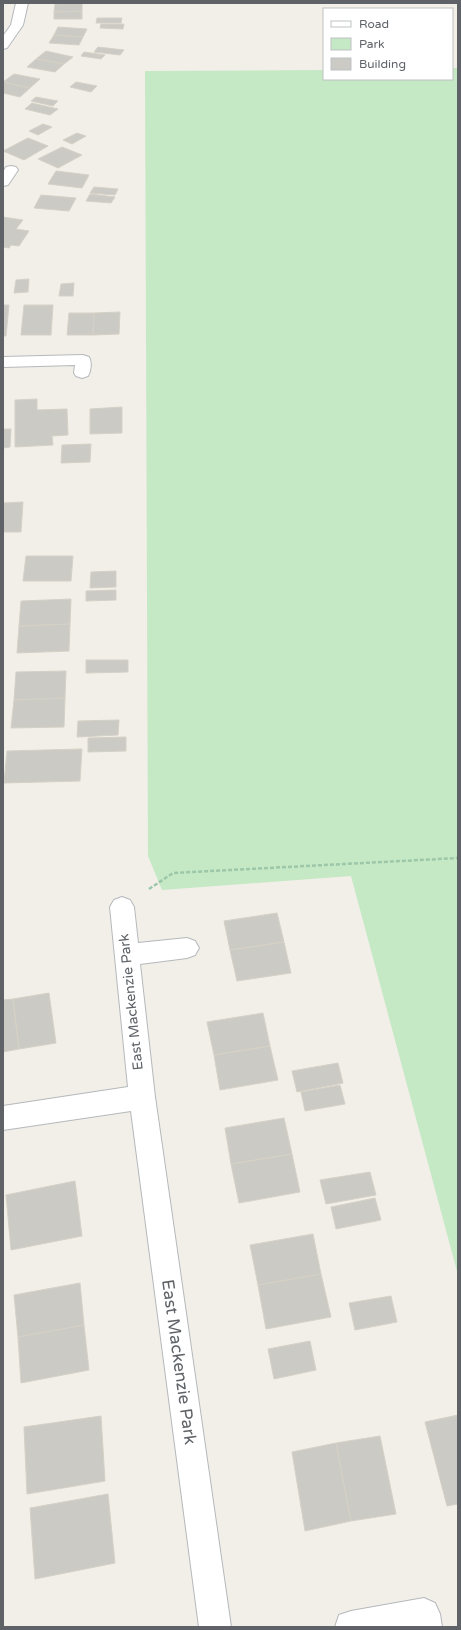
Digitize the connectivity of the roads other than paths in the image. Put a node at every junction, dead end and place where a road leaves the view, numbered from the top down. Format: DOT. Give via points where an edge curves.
graph roads {
  1 [pos="22,3"];
  2 [pos="3,45"];
  3 [pos="11,170"];
  4 [pos="3,182"];
  5 [pos="3,362"];
  6 [pos="82,372"];
  7 [pos="122,907"];
  8 [pos="186,948"];
  9 [pos="126,955"];
  10 [pos="142,1097"];
  11 [pos="3,1118"];
  12 [pos="215,1627"];
  13 [pos="351,1627"];
  14 [pos="426,1627"];
  1 -- 2 [label="street" via="17,25"];
  3 -- 4 [label="street"];
  5 -- 6 [label="street" via="83,360"];
  7 -- 9 [label="street, East Mackenzie Park"];
  8 -- 9 [label="street"];
  9 -- 10 [label="street, East Mackenzie Park"];
  10 -- 11 [label="street"];
  10 -- 12 [label="street, East Mackenzie Park"];
  13 -- 14 [label="street" via="424,1614"];
}
